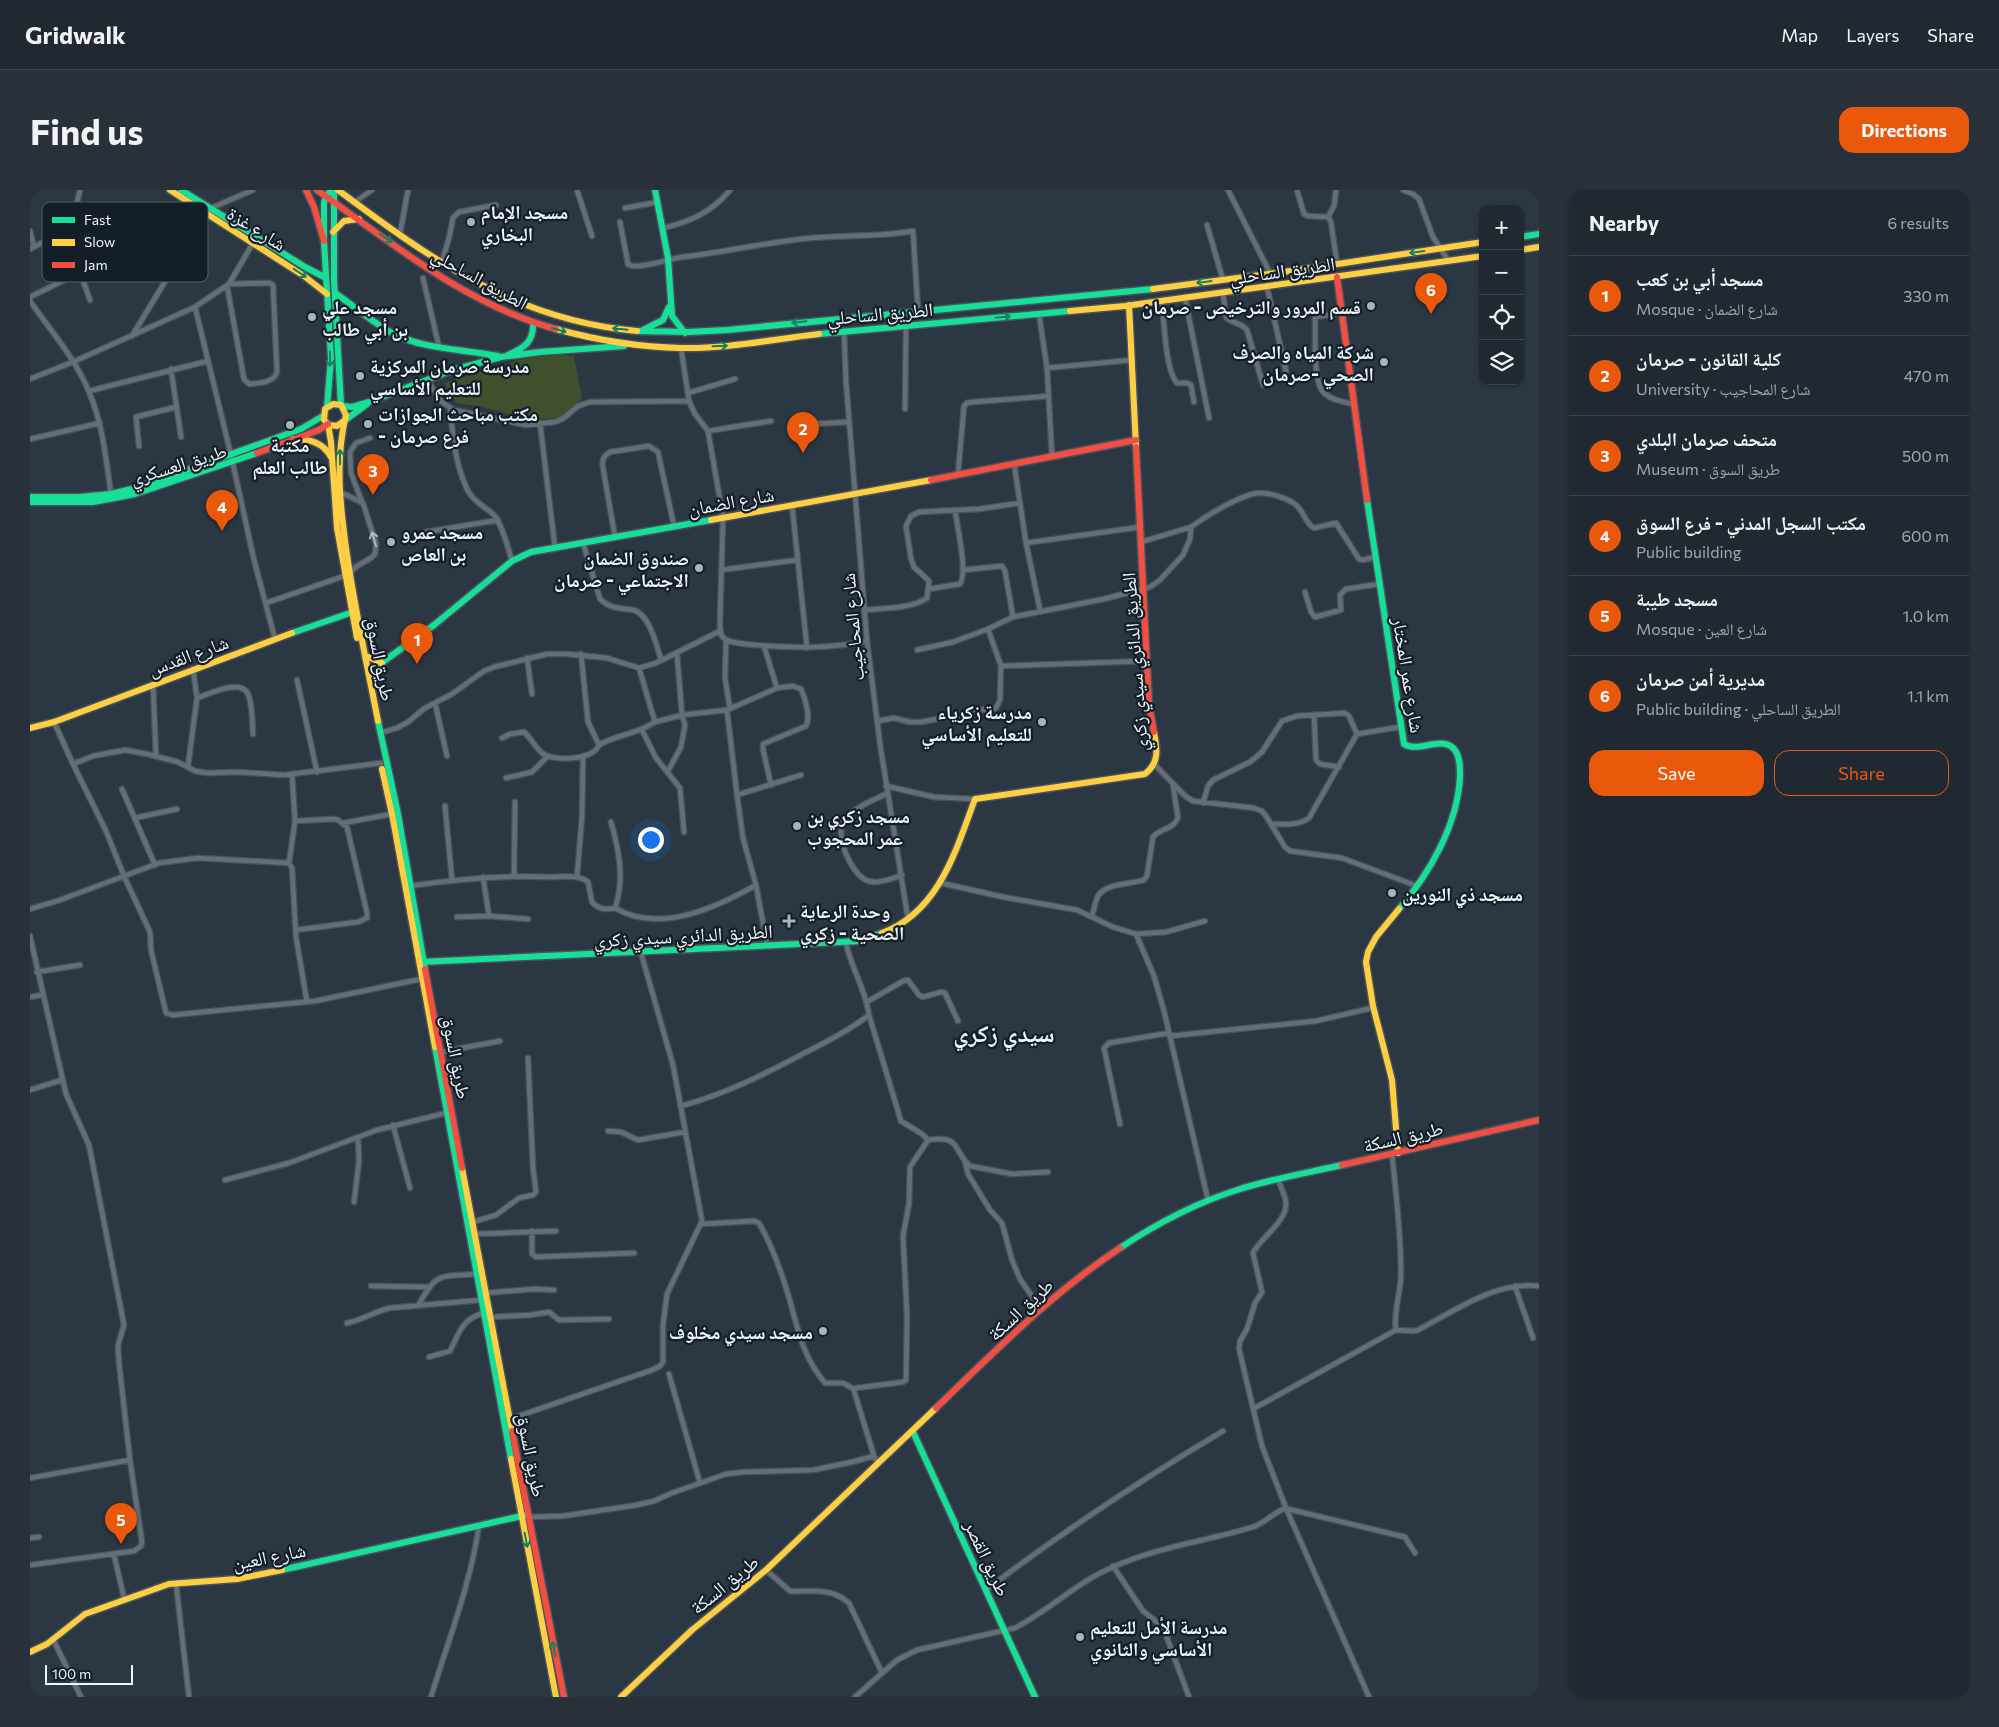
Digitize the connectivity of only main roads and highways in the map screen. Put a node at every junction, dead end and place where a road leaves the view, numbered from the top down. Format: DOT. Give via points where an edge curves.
graph roads {
  1 [pos="170,190"];
  2 [pos="181,190"];
  3 [pos="306,190"];
  4 [pos="317,190"];
  5 [pos="332,190"];
  6 [pos="338,190"];
  7 [pos="655,190"];
  8 [pos="326,196"];
  9 [pos="192,202"];
  10 [pos="196,202"];
  11 [pos="333,202"];
  12 [pos="208,211"];
  13 [pos="359,219"];
  14 [pos="333,232"];
  15 [pos="1539,234"];
  16 [pos="1524,236"];
  17 [pos="324,240"];
  18 [pos="1479,243"];
  19 [pos="1539,247"];
  20 [pos="1524,249"];
  21 [pos="1479,257"];
  22 [pos="1337,277"];
  23 [pos="326,278"];
  24 [pos="334,280"];
  25 [pos="335,292"];
  26 [pos="327,294"];
  27 [pos="670,301"];
  28 [pos="1129,305"];
  29 [pos="979,306"];
  30 [pos="981,320"];
  31 [pos="533,323"];
  32 [pos="642,331"];
  33 [pos="685,334"];
  34 [pos="638,345"];
  35 [pos="503,356"];
  36 [pos="369,402"];
  37 [pos="341,406"];
  38 [pos="327,407"];
  39 [pos="323,416"];
  40 [pos="344,421"];
  41 [pos="328,424"];
  42 [pos="293,439"];
  43 [pos="1136,440"];
  44 [pos="332,460"];
  45 [pos="30,497"];
  46 [pos="30,502"];
  47 [pos="347,574"];
  48 [pos="354,612"];
  49 [pos="366,656"];
  50 [pos="382,663"];
  51 [pos="369,674"];
  52 [pos="30,728"];
  53 [pos="421,962"];
  54 [pos="1539,1120"];
  55 [pos="1395,1153"];
  56 [pos="913,1432"];
  57 [pos="526,1516"];
  58 [pos="30,1652"];
  59 [pos="556,1697"];
  60 [pos="564,1697"];
  61 [pos="621,1697"];
  62 [pos="1035,1697"];
  1 -- 9 [label="main road, شارع غزة"];
  2 -- 10 [label="main road, شارع غزة"];
  3 -- 17 [label="main road"];
  4 -- 8 [label="main road, الطريق الساحلي"];
  5 -- 8 [label="main road"];
  5 -- 11 [label="main road"];
  32 -- 6 [label="main road, الطريق الساحلي, one-way" via="576,322 504,297 442,262"];
  7 -- 27 [label="main road" via="668,258"];
  8 -- 11 [label="main road, الطريق الساحلي"];
  8 -- 17 [label="main road"];
  11 -- 13 [label="main road, الطريق الساحلي"];
  11 -- 14 [label="main road"];
  12 -- 23 [label="main road, شارع غزة"];
  12 -- 26 [label="main road, شارع غزة, one-way"];
  13 -- 14 [label="main road" via="341,223"];
  13 -- 31 [label="main road, الطريق الساحلي, one-way" via="443,279"];
  14 -- 24 [label="main road"];
  15 -- 16 [label="main road"];
  17 -- 23 [label="main road"];
  18 -- 29 [label="main road, الطريق الساحلي, one-way" via="1224,280"];
  19 -- 20 [label="main road"];
  21 -- 22 [label="main road, الطريق الساحلي"];
  22 -- 28 [label="main road, الطريق الساحلي"];
  22 -- 55 [label="main road, شارع عمر المختار" via="1404,744 1408,747 1449,746 1455,749 1460,765 1456,807 1436,852 1417,886 1366,957 1372,1008 1390,1071"];
  23 -- 24 [label="main road, شارع غزة"];
  23 -- 26 [label="main road"];
  24 -- 25 [label="main road"];
  25 -- 35 [label="main road" via="392,333 409,340 463,352"];
  25 -- 37 [label="main road"];
  26 -- 38 [label="main road, one-way" via="331,358"];
  27 -- 32 [label="main road" via="660,324"];
  27 -- 33 [label="main road" via="674,319"];
  30 -- 28 [label="main road, الطريق الساحلي, one-way"];
  28 -- 43 [label="main road, الطريق الدائري سيدي زكري"];
  29 -- 30 [label="main road"];
  29 -- 33 [label="main road, الطريق الساحلي, one-way"];
  34 -- 30 [label="main road, الطريق الساحلي, one-way" via="681,348 728,346 844,330"];
  31 -- 34 [label="main road, الطريق الساحلي, one-way" via="597,340"];
  31 -- 35 [label="main road" via="531,342"];
  32 -- 33 [label="main road, الطريق الساحلي"];
  34 -- 35 [label="main road"];
  35 -- 36 [label="main road" via="453,370"];
  36 -- 37 [label="main road" via="352,407"];
  36 -- 40 [label="main road"];
  37 -- 38 [label="main road" via="333,404"];
  37 -- 40 [label="main road" via="345,412"];
  38 -- 39 [label="main road"];
  39 -- 41 [label="main road"];
  39 -- 45 [label="main road, طريق العسكري" via="301,430 140,487 80,498"];
  40 -- 41 [label="main road" via="337,426"];
  47 -- 40 [label="main road, طريق السوق, one-way" via="340,492 340,439"];
  41 -- 42 [label="main road, طريق العسكري"];
  41 -- 44 [label="main road, طريق السوق"];
  42 -- 44 [label="main road" via="310,440 323,446"];
  42 -- 46 [label="main road, طريق العسكري" via="135,494 93,502"];
  43 -- 50 [label="main road, شارع الضمان" via="530,552 512,560 434,625"];
  43 -- 53 [label="main road, الطريق الدائري سيدي زكري" via="1149,705 1157,753 1155,765 1145,774 975,799 941,883 928,902 880,936 846,943"];
  44 -- 47 [label="main road, طريق السوق" via="337,528"];
  47 -- 48 [label="main road, طريق السوق"];
  48 -- 49 [label="main road, طريق السوق"];
  48 -- 52 [label="main road, شارع القدس"];
  48 -- 53 [label="main road, طريق السوق"];
  49 -- 50 [label="main road"];
  49 -- 51 [label="main road, طريق السوق"];
  50 -- 51 [label="main road, شارع الضمان"];
  51 -- 53 [label="main road, طريق السوق" via="398,814"];
  53 -- 57 [label="main road, طريق السوق" via="441,1052"];
  53 -- 57 [label="main road, طريق السوق" via="421,979 483,1313"];
  54 -- 55 [label="main road, طريق السكة"];
  55 -- 56 [label="main road, طريق السكة" via="1208,1200 1117,1248 1040,1308"];
  56 -- 61 [label="main road, طريق السكة" via="766,1570 692,1630"];
  56 -- 62 [label="main road, طريق القصر"];
  57 -- 58 [label="main road, شارع العين" via="250,1578 176,1583 124,1598 77,1618 54,1641"];
  57 -- 59 [label="main road, طريق السوق, one-way"];
  60 -- 57 [label="main road, طريق السوق, one-way"];
}
